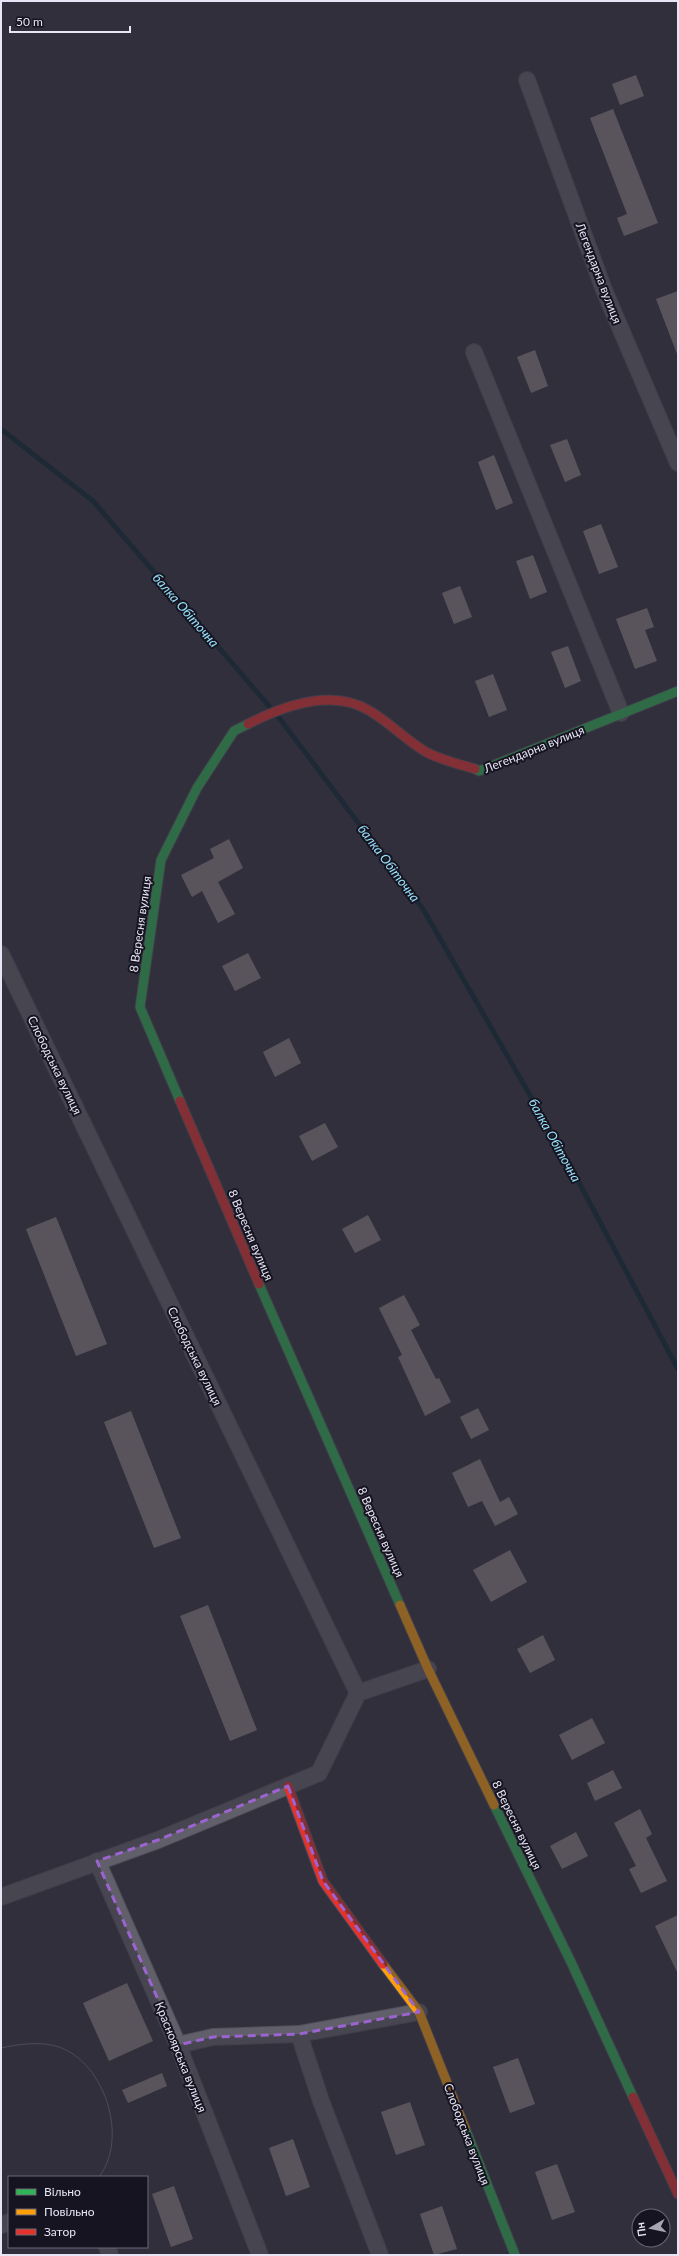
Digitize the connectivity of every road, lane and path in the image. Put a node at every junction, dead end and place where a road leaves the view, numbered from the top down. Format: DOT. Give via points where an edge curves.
graph roads {
  1 [pos="527,80"];
  2 [pos="474,352"];
  3 [pos="678,463"];
  4 [pos="678,691"];
  5 [pos="620,713"];
  6 [pos="161,860"];
  7 [pos="1,954"];
  8 [pos="428,1669"];
  9 [pos="358,1692"];
  10 [pos="288,1786"];
  11 [pos="97,1861"];
  12 [pos="1,1898"];
  13 [pos="419,2012"];
  14 [pos="299,2034"];
  15 [pos="178,2045"];
  16 [pos="678,2194"];
  17 [pos="260,2255"];
  18 [pos="380,2255"];
  19 [pos="515,2255"];
  1 -- 3 [label="street, Легендарна вулиця" via="604,290"];
  2 -- 5 [label="street"];
  4 -- 5 [label="street, Легендарна вулиця"];
  5 -- 6 [label="street, Легендарна вулиця" via="479,771 427,752 369,710 347,701 324,700 273,711 234,731 197,788"];
  6 -- 8 [label="street, 8 Вересня вулиця" via="140,1007"];
  7 -- 9 [label="street, Слободська вулиця"];
  8 -- 9 [label="street"];
  8 -- 16 [label="street, 8 Вересня вулиця" via="567,1955"];
  9 -- 10 [label="street" via="319,1773"];
  10 -- 11 [label="street" via="158,1840"];
  10 -- 13 [label="street, Слободська вулиця" via="324,1881"];
  11 -- 12 [label="street"];
  11 -- 15 [label="street, Красноярська вулиця"];
  13 -- 14 [label="street"];
  13 -- 19 [label="street, Слободська вулиця"];
  14 -- 15 [label="street" via="213,2037"];
  14 -- 18 [label="street" via="321,2101"];
  15 -- 17 [label="street, Красноярська вулиця"];
}
